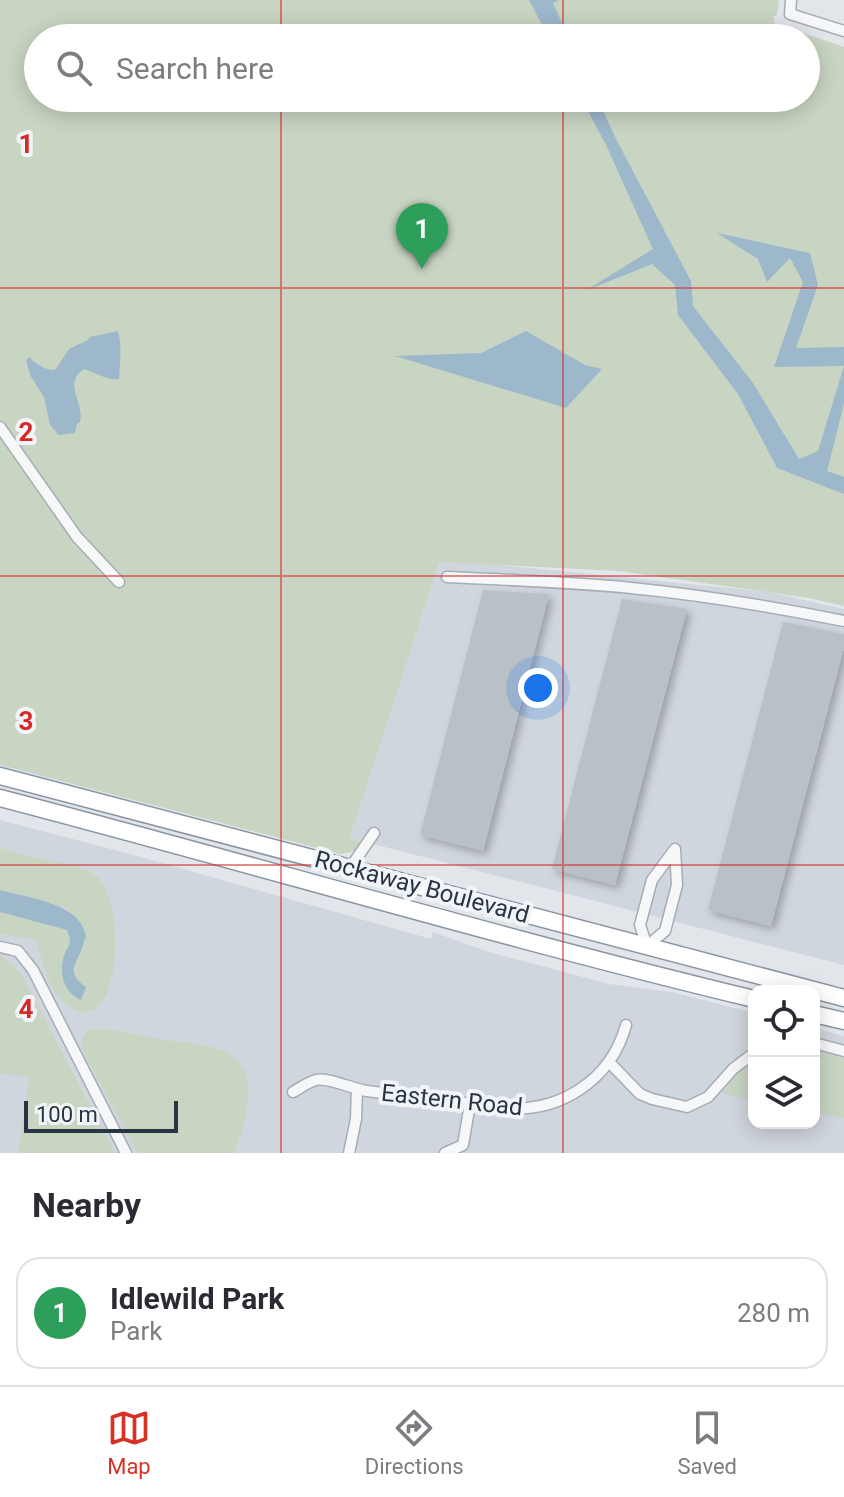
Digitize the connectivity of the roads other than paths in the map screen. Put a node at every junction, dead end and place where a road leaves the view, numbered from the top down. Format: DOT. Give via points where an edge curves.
graph roads {
  1 [pos="791,0"];
  2 [pos="844,31"];
  3 [pos="0,427"];
  4 [pos="447,577"];
  5 [pos="119,582"];
  6 [pos="844,621"];
  7 [pos="0,776"];
  8 [pos="0,798"];
  9 [pos="374,833"];
  10 [pos="350,868"];
  11 [pos="647,946"];
  12 [pos="0,947"];
  13 [pos="748,997"];
  14 [pos="844,998"];
  15 [pos="820,1015"];
  16 [pos="844,1021"];
  17 [pos="626,1025"];
  18 [pos="820,1045"];
  19 [pos="844,1051"];
  20 [pos="748,1057"];
  21 [pos="609,1062"];
  22 [pos="357,1089"];
  23 [pos="293,1092"];
  24 [pos="470,1104"];
  25 [pos="126,1153"];
  26 [pos="349,1153"];
  27 [pos="445,1153"];
  1 -- 2 [label="street" via="790,14"];
  3 -- 5 [label="street" via="77,537"];
  4 -- 6 [label="street" via="651,590"];
  7 -- 10 [label="highway, Rockaway Boulevard"];
  8 -- 13 [label="highway, Rockaway Boulevard"];
  9 -- 10 [label="street"];
  10 -- 11 [label="highway, Rockaway Boulevard"];
  11 -- 11 [label="street" via="665,931 677,885 675,849 652,880 640,925"];
  11 -- 14 [label="highway, Rockaway Boulevard"];
  12 -- 25 [label="street" via="18,951 33,970"];
  15 -- 16 [label="highway"];
  17 -- 21 [label="street, Eastern Road"];
  18 -- 19 [label="street"];
  20 -- 21 [label="street" via="708,1097 687,1107 640,1094"];
  21 -- 24 [label="street, Eastern Road" via="581,1089 541,1107"];
  22 -- 23 [label="street, Eastern Road" via="320,1079"];
  22 -- 24 [label="street, Eastern Road"];
  22 -- 26 [label="street"];
  24 -- 27 [label="street" via="463,1145"];
}
